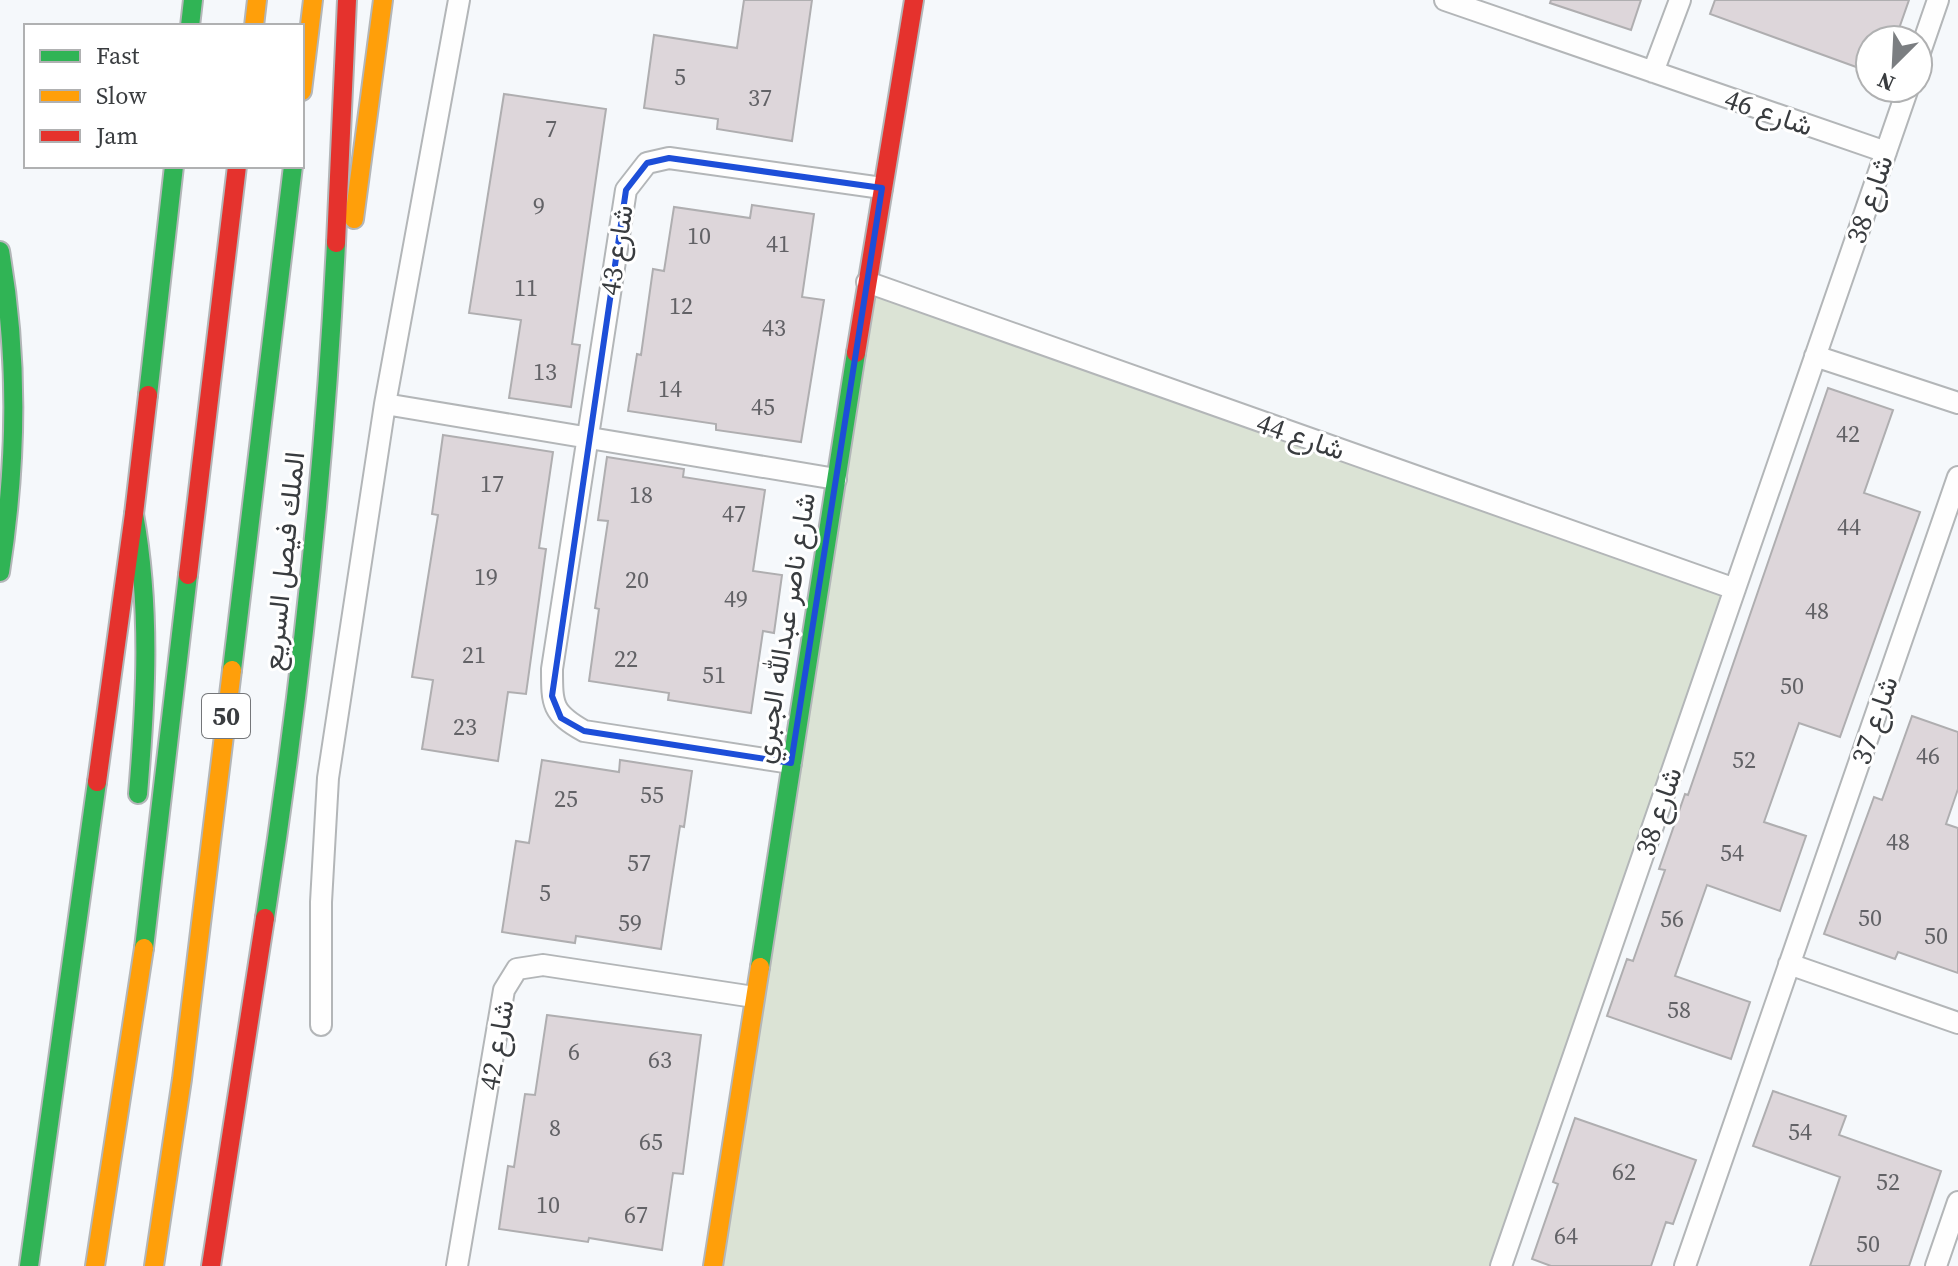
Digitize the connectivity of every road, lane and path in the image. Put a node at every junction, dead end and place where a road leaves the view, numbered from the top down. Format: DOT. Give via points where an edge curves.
graph roads {
  1 [pos="193,0"];
  2 [pos="257,0"];
  3 [pos="313,0"];
  4 [pos="347,0"];
  5 [pos="383,0"];
  6 [pos="459,0"];
  7 [pos="914,0"];
  8 [pos="1445,0"];
  9 [pos="1680,0"];
  10 [pos="1938,0"];
  11 [pos="190,24"];
  12 [pos="254,24"];
  13 [pos="1930,24"];
  14 [pos="1653,72"];
  15 [pos="304,74"];
  16 [pos="1902,104"];
  17 [pos="1886,152"];
  18 [pos="174,168"];
  19 [pos="237,168"];
  20 [pos="293,168"];
  21 [pos="882,188"];
  22 [pos="0,251"];
  23 [pos="867,282"];
  24 [pos="331,331"];
  25 [pos="1815,356"];
  26 [pos="1958,403"];
  27 [pos="385,404"];
  28 [pos="588,437"];
  29 [pos="1958,477"];
  30 [pos="836,479"];
  31 [pos="134,514"];
  32 [pos="0,572"];
  33 [pos="1735,589"];
  34 [pos="791,763"];
  35 [pos="136,812"];
  36 [pos="130,912"];
  37 [pos="1789,964"];
  38 [pos="140,977"];
  39 [pos="754,997"];
  40 [pos="1958,1023"];
  41 [pos="321,1025"];
  42 [pos="1958,1202"];
  43 [pos="29,1266"];
  44 [pos="95,1266"];
  45 [pos="154,1266"];
  46 [pos="211,1266"];
  47 [pos="457,1266"];
  48 [pos="713,1266"];
  49 [pos="1501,1266"];
  50 [pos="1685,1266"];
  51 [pos="1936,1266"];
  1 -- 11 [label="main road"];
  2 -- 12 [label="main road"];
  3 -- 15 [label="main road"];
  4 -- 24 [label="main road, الملك فيصل السريع"];
  5 -- 24 [label="main road" via="352,233"];
  6 -- 27 [label="street"];
  7 -- 21 [label="main road, شارع ناصر عبدالله الجبري"];
  8 -- 14 [label="street, شارع 46"];
  9 -- 14 [label="street"];
  10 -- 13 [label="street"];
  14 -- 17 [label="street, شارع 46"];
  16 -- 17 [label="street, شارع 38"];
  17 -- 25 [label="street, شارع 38"];
  18 -- 31 [label="main road"];
  19 -- 38 [label="main road, 50"];
  20 -- 45 [label="main road, الملك فيصل السريع / 50" via="184,1064"];
  21 -- 23 [label="main road, شارع ناصر عبدالله الجبري"];
  21 -- 28 [label="street, شارع 43" via="669,158 647,163 626,190"];
  22 -- 32 [label="main road" via="15,402"];
  23 -- 30 [label="main road, شارع ناصر عبدالله الجبري"];
  23 -- 33 [label="street, شارع 44"];
  24 -- 46 [label="main road, الملك فيصل السريع" via="304,641"];
  25 -- 26 [label="street"];
  25 -- 33 [label="street, شارع 38"];
  27 -- 28 [label="street"];
  27 -- 41 [label="street" via="328,778"];
  28 -- 30 [label="street"];
  28 -- 34 [label="street, شارع 43" via="552,669 552,696 561,718 584,731"];
  29 -- 37 [label="street, شارع 37"];
  30 -- 34 [label="main road, شارع ناصر عبدالله الجبري"];
  31 -- 35 [label="main road" via="146,579 150,652"];
  31 -- 43 [label="main road"];
  33 -- 49 [label="street, شارع 38"];
  34 -- 39 [label="main road, شارع ناصر عبدالله الجبري"];
  36 -- 38 [label="main road"];
  37 -- 40 [label="street"];
  37 -- 50 [label="street, شارع 37"];
  38 -- 44 [label="main road, 50"];
  39 -- 47 [label="street, شارع 42" via="543,965 517,969 504,990"];
  39 -- 48 [label="main road, شارع ناصر عبدالله الجبري"];
  42 -- 51 [label="street"];
}
